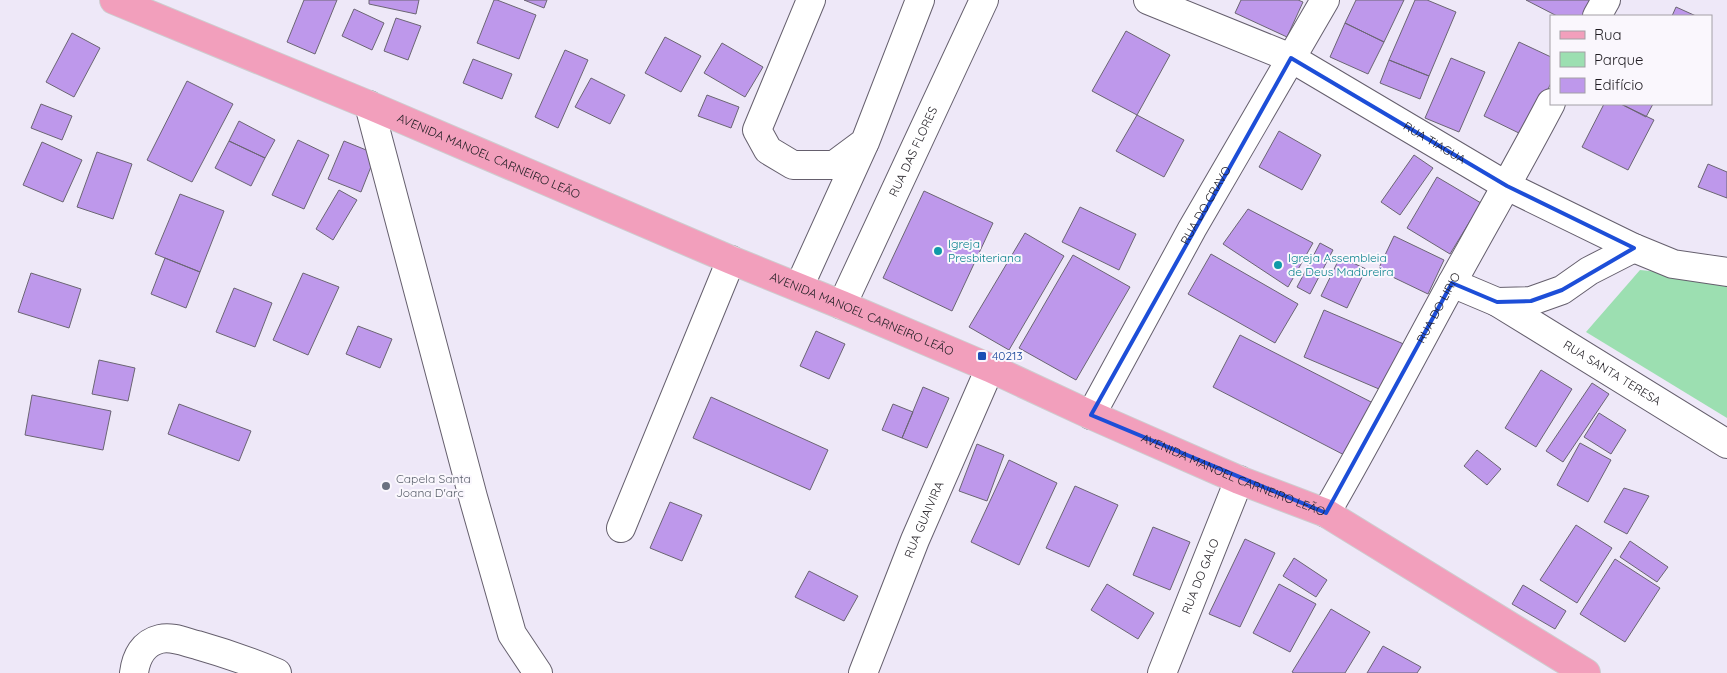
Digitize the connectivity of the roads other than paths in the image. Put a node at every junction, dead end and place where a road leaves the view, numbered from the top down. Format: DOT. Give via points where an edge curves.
graph roads {
  1 [pos="114,0"];
  2 [pos="811,0"];
  3 [pos="920,0"];
  4 [pos="984,0"];
  5 [pos="1148,0"];
  6 [pos="1325,0"];
  7 [pos="1606,0"];
  8 [pos="1598,15"];
  9 [pos="1291,58"];
  10 [pos="368,105"];
  11 [pos="1550,105"];
  12 [pos="864,142"];
  13 [pos="1507,186"];
  14 [pos="1634,248"];
  15 [pos="731,260"];
  16 [pos="1727,272"];
  17 [pos="1452,283"];
  18 [pos="799,287"];
  19 [pos="1497,302"];
  20 [pos="842,304"];
  21 [pos="990,368"];
  22 [pos="1091,415"];
  23 [pos="1727,444"];
  24 [pos="1239,480"];
  25 [pos="1326,513"];
  26 [pos="621,528"];
  27 [pos="1171,669"];
  28 [pos="134,673"];
  29 [pos="277,673"];
  30 [pos="538,673"];
  31 [pos="863,673"];
  32 [pos="1586,673"];
  1 -- 10 [label="main road, AVENIDA MANOEL CARNEIRO LEÃO"];
  2 -- 12 [label="street" via="757,130 768,150 793,165 834,164"];
  3 -- 12 [label="street"];
  4 -- 20 [label="street, RUA DAS FLORES"];
  5 -- 9 [label="street, RUA TIAGUA"];
  6 -- 9 [label="street, RUA DO CRAVO"];
  7 -- 8 [label="street"];
  9 -- 13 [label="street, RUA TIAGUA"];
  9 -- 22 [label="street, RUA DO CRAVO" via="1192,229"];
  10 -- 15 [label="main road, AVENIDA MANOEL CARNEIRO LEÃO"];
  10 -- 30 [label="street" via="512,634"];
  11 -- 13 [label="street, RUA DO LIRIO"];
  12 -- 18 [label="street"];
  13 -- 14 [label="street, RUA TIAGUA"];
  13 -- 17 [label="street, RUA DO LIRIO"];
  14 -- 16 [label="street, RUA TIAGUA" via="1673,264"];
  14 -- 19 [label="street" via="1589,271 1562,290 1531,301"];
  15 -- 18 [label="main road, AVENIDA MANOEL CARNEIRO LEÃO"];
  15 -- 26 [label="street"];
  17 -- 19 [label="street"];
  17 -- 25 [label="street, RUA DO LIRIO"];
  18 -- 20 [label="main road, AVENIDA MANOEL CARNEIRO LEÃO"];
  19 -- 23 [label="street, RUA SANTA TERESA"];
  20 -- 21 [label="main road, AVENIDA MANOEL CARNEIRO LEÃO"];
  21 -- 22 [label="main road, AVENIDA MANOEL CARNEIRO LEÃO"];
  21 -- 31 [label="street, RUA GUAIVIRA" via="915,540"];
  22 -- 24 [label="main road, AVENIDA MANOEL CARNEIRO LEÃO"];
  24 -- 25 [label="main road, AVENIDA MANOEL CARNEIRO LEÃO"];
  24 -- 27 [label="street, RUA DO GALO"];
  25 -- 32 [label="main road, AVENIDA MANOEL CARNEIRO LEÃO"];
  28 -- 29 [label="street" via="137,656 146,645 159,639 175,639 233,655"];
}
